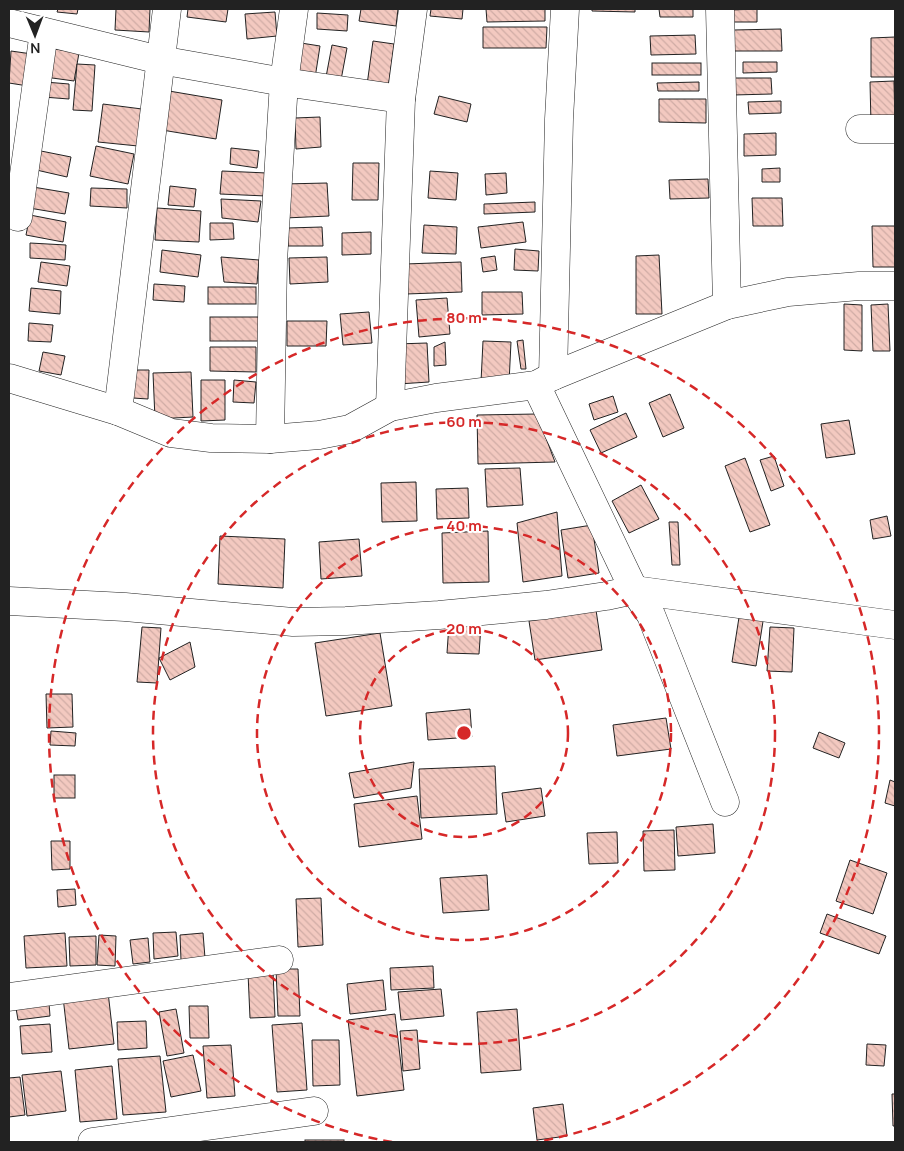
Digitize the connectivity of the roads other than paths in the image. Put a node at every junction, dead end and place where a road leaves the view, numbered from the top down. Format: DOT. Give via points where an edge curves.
graph roads {
  1 [pos="167,9"];
  2 [pos="294,9"];
  3 [pos="413,9"];
  4 [pos="566,9"];
  5 [pos="720,9"];
  6 [pos="9,23"];
  7 [pos="44,32"];
  8 [pos="160,60"];
  9 [pos="284,82"];
  10 [pos="402,98"];
  11 [pos="860,129"];
  12 [pos="895,129"];
  13 [pos="18,217"];
  14 [pos="895,286"];
  15 [pos="727,305"];
  16 [pos="9,378"];
  17 [pos="544,380"];
  18 [pos="390,407"];
  19 [pos="118,411"];
  20 [pos="270,439"];
  21 [pos="634,590"];
  22 [pos="9,600"];
  23 [pos="895,625"];
  24 [pos="725,802"];
  25 [pos="279,960"];
  26 [pos="9,997"];
  27 [pos="314,1111"];
  28 [pos="92,1142"];
  1 -- 8 [label="street"];
  2 -- 9 [label="street"];
  3 -- 10 [label="street"];
  4 -- 17 [label="street"];
  5 -- 15 [label="street"];
  6 -- 7 [label="street"];
  7 -- 8 [label="street"];
  7 -- 13 [label="street"];
  8 -- 9 [label="street"];
  8 -- 19 [label="street"];
  9 -- 10 [label="street"];
  9 -- 20 [label="street" via="273,261"];
  10 -- 18 [label="street"];
  11 -- 12 [label="street"];
  14 -- 15 [label="street" via="788,292"];
  15 -- 17 [label="street"];
  16 -- 19 [label="street"];
  17 -- 18 [label="street"];
  17 -- 21 [label="street"];
  18 -- 20 [label="street" via="350,428 320,435"];
  19 -- 20 [label="street" via="171,433 211,438"];
  21 -- 22 [label="street" via="546,605 439,615 293,622"];
  21 -- 23 [label="street"];
  21 -- 24 [label="street" via="651,614"];
  25 -- 26 [label="street"];
  27 -- 28 [label="street"];
}
